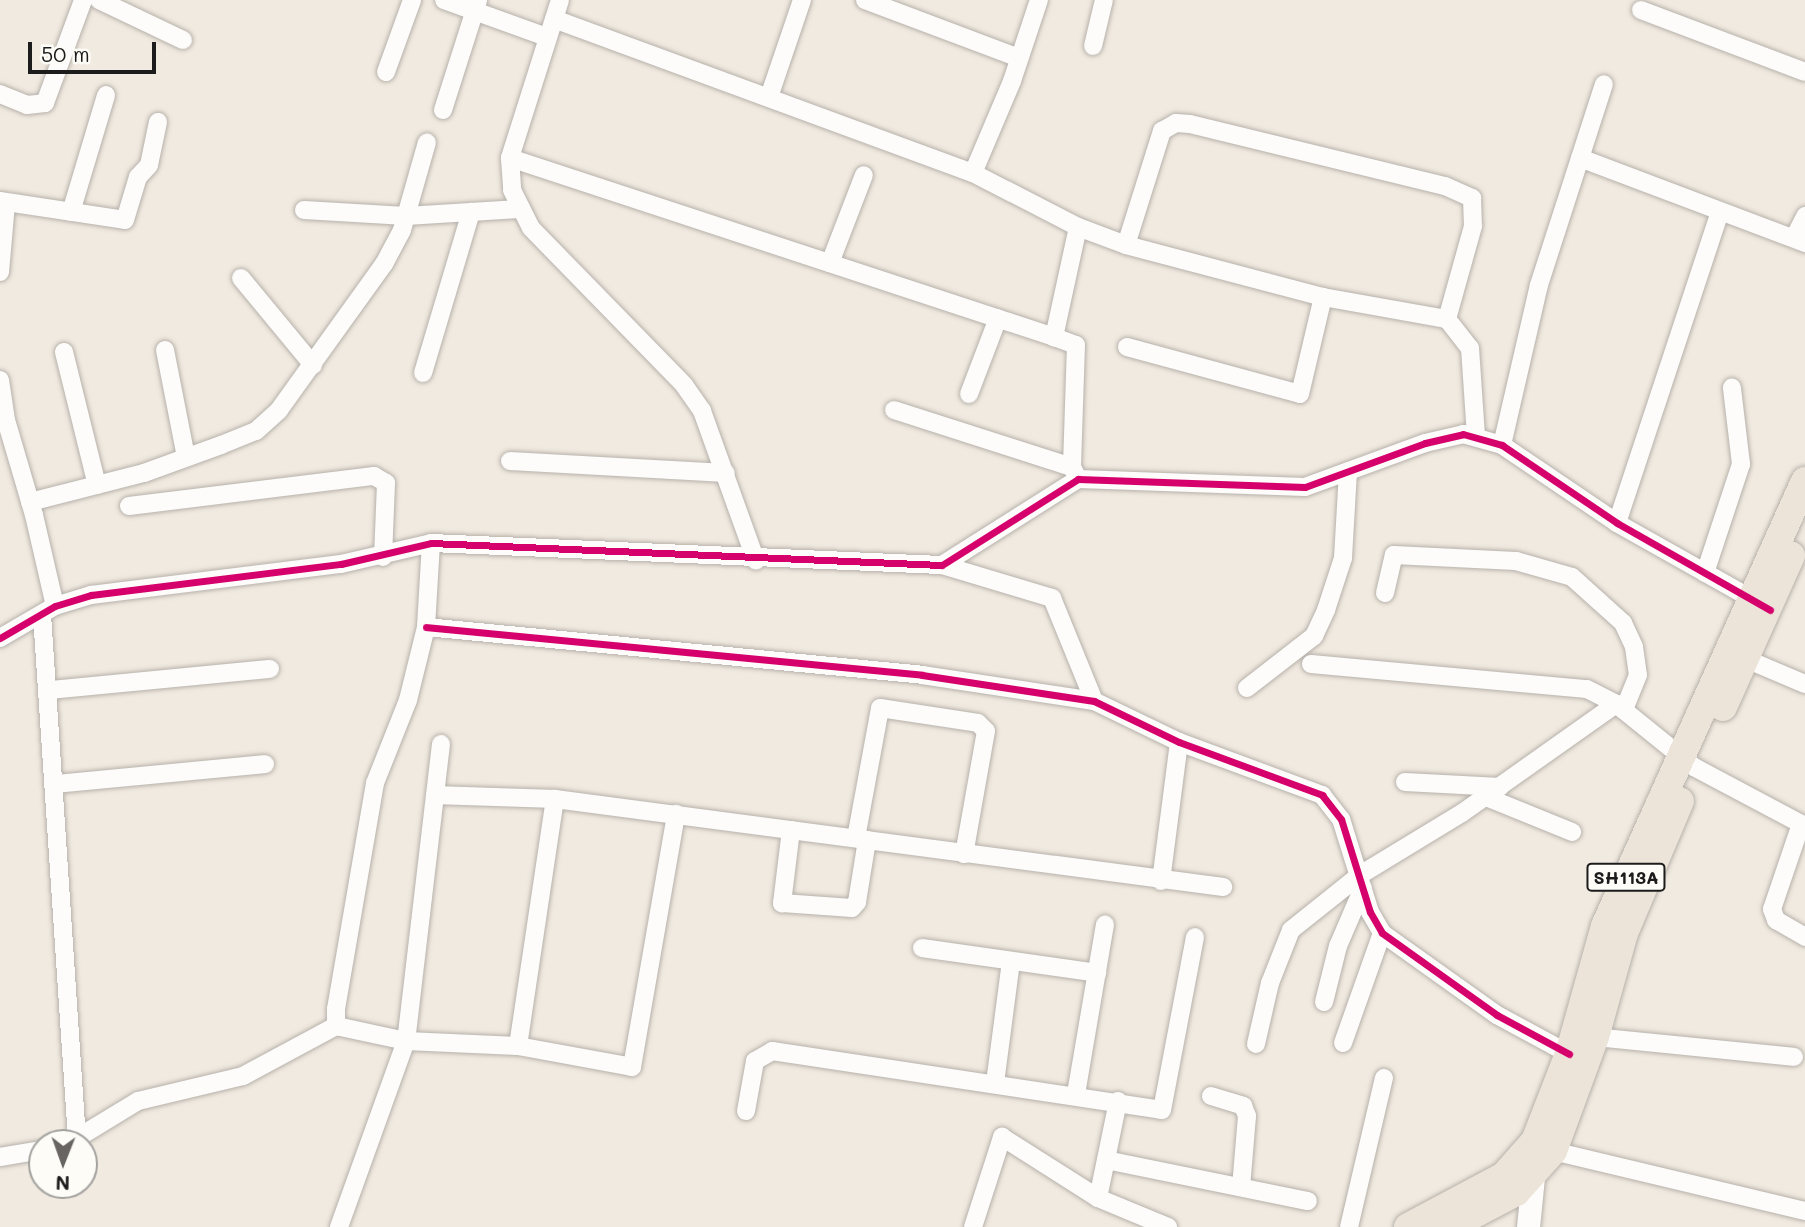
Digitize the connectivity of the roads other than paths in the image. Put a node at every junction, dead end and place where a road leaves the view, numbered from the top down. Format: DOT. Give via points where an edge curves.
graph roads {
  1 [pos="83,0"];
  2 [pos="99,0"];
  3 [pos="412,0"];
  4 [pos="443,0"];
  5 [pos="560,0"];
  6 [pos="802,0"];
  7 [pos="865,0"];
  8 [pos="1039,0"];
  9 [pos="1104,0"];
  10 [pos="477,6"];
  11 [pos="1641,10"];
  12 [pos="554,19"];
  13 [pos="547,37"];
  14 [pos="183,40"];
  15 [pos="1093,46"];
  16 [pos="1019,58"];
  17 [pos="386,72"];
  18 [pos="1805,72"];
  19 [pos="1604,84"];
  20 [pos="0,94"];
  21 [pos="106,95"];
  22 [pos="769,97"];
  23 [pos="443,110"];
  24 [pos="158,122"];
  25 [pos="427,142"];
  26 [pos="510,158"];
  27 [pos="1580,158"];
  28 [pos="973,173"];
  29 [pos="864,175"];
  30 [pos="3,202"];
  31 [pos="519,209"];
  32 [pos="304,210"];
  33 [pos="71,212"];
  34 [pos="471,212"];
  35 [pos="1720,212"];
  36 [pos="406,216"];
  37 [pos="1805,216"];
  38 [pos="1078,227"];
  39 [pos="1800,240"];
  40 [pos="1126,245"];
  41 [pos="830,263"];
  42 [pos="0,272"];
  43 [pos="241,278"];
  44 [pos="1323,297"];
  45 [pos="998,318"];
  46 [pos="1447,319"];
  47 [pos="1054,337"];
  48 [pos="1126,348"];
  49 [pos="165,350"];
  50 [pos="64,352"];
  51 [pos="313,365"];
  52 [pos="424,373"];
  53 [pos="0,380"];
  54 [pos="1732,388"];
  55 [pos="968,394"];
  56 [pos="894,410"];
  57 [pos="1476,435"];
  58 [pos="1502,445"];
  59 [pos="186,457"];
  60 [pos="510,461"];
  61 [pos="1348,471"];
  62 [pos="726,473"];
  63 [pos="1075,473"];
  64 [pos="1805,481"];
  65 [pos="97,485"];
  66 [pos="30,502"];
  67 [pos="129,506"];
  68 [pos="1617,523"];
  69 [pos="431,543"];
  70 [pos="1801,544"];
  71 [pos="383,556"];
  72 [pos="757,561"];
  73 [pos="942,565"];
  74 [pos="1704,573"];
  75 [pos="1385,593"];
  76 [pos="1761,605"];
  77 [pos="48,610"];
  78 [pos="426,627"];
  79 [pos="0,638"];
  80 [pos="1746,659"];
  81 [pos="1311,664"];
  82 [pos="270,669"];
  83 [pos="1805,684"];
  84 [pos="1247,688"];
  85 [pos="50,690"];
  86 [pos="1094,701"];
  87 [pos="1620,707"];
  88 [pos="1179,742"];
  89 [pos="441,744"];
  90 [pos="1687,762"];
  91 [pos="265,764"];
  92 [pos="1405,782"];
  93 [pos="55,784"];
  94 [pos="1493,792"];
  95 [pos="435,795"];
  96 [pos="555,799"];
  97 [pos="676,814"];
  98 [pos="1803,825"];
  99 [pos="791,830"];
  100 [pos="1572,832"];
  101 [pos="861,839"];
  102 [pos="964,854"];
  103 [pos="1161,881"];
  104 [pos="1362,881"];
  105 [pos="1223,887"];
  106 [pos="1105,924"];
  107 [pos="1382,933"];
  108 [pos="1195,937"];
  109 [pos="1805,937"];
  110 [pos="922,948"];
  111 [pos="1011,962"];
  112 [pos="1097,973"];
  113 [pos="1324,1002"];
  114 [pos="336,1026"];
  115 [pos="1595,1037"];
  116 [pos="406,1041"];
  117 [pos="1343,1043"];
  118 [pos="1256,1044"];
  119 [pos="518,1046"];
  120 [pos="1569,1054"];
  121 [pos="1794,1058"];
  122 [pos="1384,1078"];
  123 [pos="995,1083"];
  124 [pos="1076,1094"];
  125 [pos="1211,1096"];
  126 [pos="1118,1101"];
  127 [pos="746,1111"];
  128 [pos="72,1129"];
  129 [pos="92,1129"];
  130 [pos="1553,1150"];
  131 [pos="28,1152"];
  132 [pos="0,1157"];
  133 [pos="1106,1160"];
  134 [pos="1528,1167"];
  135 [pos="1241,1187"];
  136 [pos="1098,1198"];
  137 [pos="1308,1201"];
  138 [pos="1805,1211"];
  139 [pos="339,1227"];
  140 [pos="973,1227"];
  141 [pos="1168,1227"];
  142 [pos="1349,1227"];
  143 [pos="1408,1227"];
  144 [pos="1450,1227"];
  145 [pos="1528,1227"];
  1 -- 20 [label="street" via="46,103 27,105"];
  2 -- 14 [label="street"];
  3 -- 17 [label="street"];
  4 -- 10 [label="street"];
  5 -- 12 [label="street"];
  6 -- 22 [label="street"];
  7 -- 16 [label="street"];
  8 -- 16 [label="street"];
  9 -- 15 [label="street"];
  10 -- 13 [label="street"];
  10 -- 23 [label="street"];
  11 -- 18 [label="street"];
  12 -- 13 [label="street"];
  12 -- 22 [label="street"];
  13 -- 26 [label="street"];
  16 -- 28 [label="street"];
  19 -- 27 [label="street"];
  21 -- 33 [label="street"];
  22 -- 28 [label="street"];
  24 -- 33 [label="street" via="152,157 138,177 129,217 118,221"];
  25 -- 36 [label="street"];
  26 -- 31 [label="street"];
  26 -- 41 [label="street"];
  27 -- 35 [label="street"];
  27 -- 58 [label="street" via="1539,285"];
  28 -- 38 [label="street"];
  29 -- 41 [label="street"];
  30 -- 33 [label="street"];
  30 -- 42 [label="street"];
  31 -- 34 [label="street"];
  31 -- 62 [label="street" via="531,228 684,385 702,411"];
  32 -- 36 [label="street"];
  34 -- 36 [label="street"];
  34 -- 52 [label="street"];
  35 -- 39 [label="street"];
  35 -- 68 [label="street"];
  36 -- 51 [label="street" via="359,304"];
  37 -- 39 [label="street"];
  38 -- 40 [label="street"];
  38 -- 47 [label="street"];
  40 -- 44 [label="street"];
  40 -- 46 [label="street" via="1162,131 1175,123 1190,124 1446,186 1472,198 1473,226"];
  41 -- 45 [label="street"];
  43 -- 51 [label="street"];
  44 -- 46 [label="street"];
  44 -- 48 [label="street" via="1300,394"];
  45 -- 47 [label="street"];
  45 -- 55 [label="street"];
  46 -- 57 [label="street" via="1470,348"];
  47 -- 63 [label="street" via="1076,345"];
  49 -- 59 [label="street"];
  50 -- 65 [label="street"];
  51 -- 59 [label="street" via="279,410 256,431"];
  53 -- 66 [label="street" via="6,420"];
  54 -- 74 [label="street" via="1741,464"];
  56 -- 63 [label="street"];
  57 -- 58 [label="street"];
  57 -- 61 [label="street" via="1425,443"];
  58 -- 68 [label="street"];
  59 -- 65 [label="street"];
  60 -- 62 [label="street"];
  61 -- 63 [label="street" via="1305,487"];
  61 -- 84 [label="street" via="1343,558 1314,636"];
  62 -- 72 [label="street"];
  63 -- 73 [label="street"];
  64 -- 76 [label="main road, SH113A"];
  65 -- 66 [label="street"];
  66 -- 77 [label="street"];
  67 -- 71 [label="street" via="374,476 386,482"];
  68 -- 74 [label="street"];
  69 -- 71 [label="street"];
  69 -- 72 [label="street"];
  69 -- 78 [label="street"];
  70 -- 76 [label="main road, SH113A"];
  71 -- 77 [label="street" via="91,595"];
  72 -- 73 [label="street"];
  73 -- 86 [label="street" via="1052,598"];
  74 -- 76 [label="street"];
  75 -- 87 [label="street" via="1394,555 1516,561 1572,577 1623,623 1634,647 1637,675"];
  76 -- 80 [label="main road, SH113A"];
  76 -- 90 [label="main road, SH113A"];
  77 -- 79 [label="street"];
  77 -- 85 [label="street"];
  78 -- 86 [label="street" via="908,674"];
  78 -- 114 [label="street" via="408,700 375,783 348,929"];
  80 -- 83 [label="street"];
  80 -- 90 [label="main road, SH113A"];
  81 -- 87 [label="street" via="1587,690"];
  82 -- 85 [label="street"];
  85 -- 93 [label="street"];
  86 -- 88 [label="street"];
  87 -- 90 [label="street"];
  87 -- 94 [label="street"];
  88 -- 103 [label="street"];
  88 -- 104 [label="street" via="1322,795 1341,819"];
  89 -- 95 [label="street"];
  90 -- 98 [label="street"];
  90 -- 115 [label="main road, SH113A" via="1624,933"];
  90 -- 120 [label="main road, SH113A" via="1605,926"];
  91 -- 93 [label="street"];
  92 -- 94 [label="street"];
  93 -- 128 [label="street"];
  94 -- 100 [label="street"];
  94 -- 104 [label="street"];
  95 -- 96 [label="street"];
  95 -- 116 [label="street"];
  96 -- 97 [label="street"];
  96 -- 119 [label="street"];
  97 -- 99 [label="street"];
  97 -- 119 [label="street" via="632,1067"];
  98 -- 109 [label="street" via="1772,909 1784,927"];
  99 -- 101 [label="street"];
  99 -- 101 [label="street" via="782,903 852,908 857,902"];
  101 -- 102 [label="street"];
  101 -- 102 [label="street" via="880,708 978,723 986,731"];
  102 -- 103 [label="street"];
  103 -- 105 [label="street"];
  104 -- 107 [label="street"];
  104 -- 113 [label="street"];
  104 -- 118 [label="street" via="1291,930 1270,983"];
  106 -- 112 [label="street"];
  107 -- 117 [label="street"];
  107 -- 120 [label="street" via="1497,1015"];
  108 -- 126 [label="street" via="1162,1110"];
  110 -- 111 [label="street"];
  111 -- 112 [label="street"];
  111 -- 123 [label="street"];
  112 -- 124 [label="street"];
  114 -- 116 [label="street"];
  114 -- 129 [label="street" via="243,1076 138,1101"];
  115 -- 121 [label="street"];
  115 -- 130 [label="main road, SH113A"];
  116 -- 119 [label="street"];
  116 -- 139 [label="street"];
  120 -- 134 [label="main road, SH113A"];
  122 -- 142 [label="street"];
  123 -- 124 [label="street"];
  123 -- 127 [label="street" via="772,1051 755,1061"];
  124 -- 126 [label="street"];
  125 -- 135 [label="street" via="1243,1107 1247,1116"];
  126 -- 133 [label="street"];
  130 -- 134 [label="main road, SH113A"];
  130 -- 138 [label="street"];
  131 -- 132 [label="street"];
  133 -- 135 [label="street"];
  133 -- 136 [label="street"];
  134 -- 143 [label="main road, SH113A"];
  134 -- 144 [label="main road, SH113A" via="1516,1192"];
  134 -- 145 [label="street"];
  135 -- 137 [label="street"];
  136 -- 140 [label="street" via="1002,1137"];
  136 -- 141 [label="street"];
}
